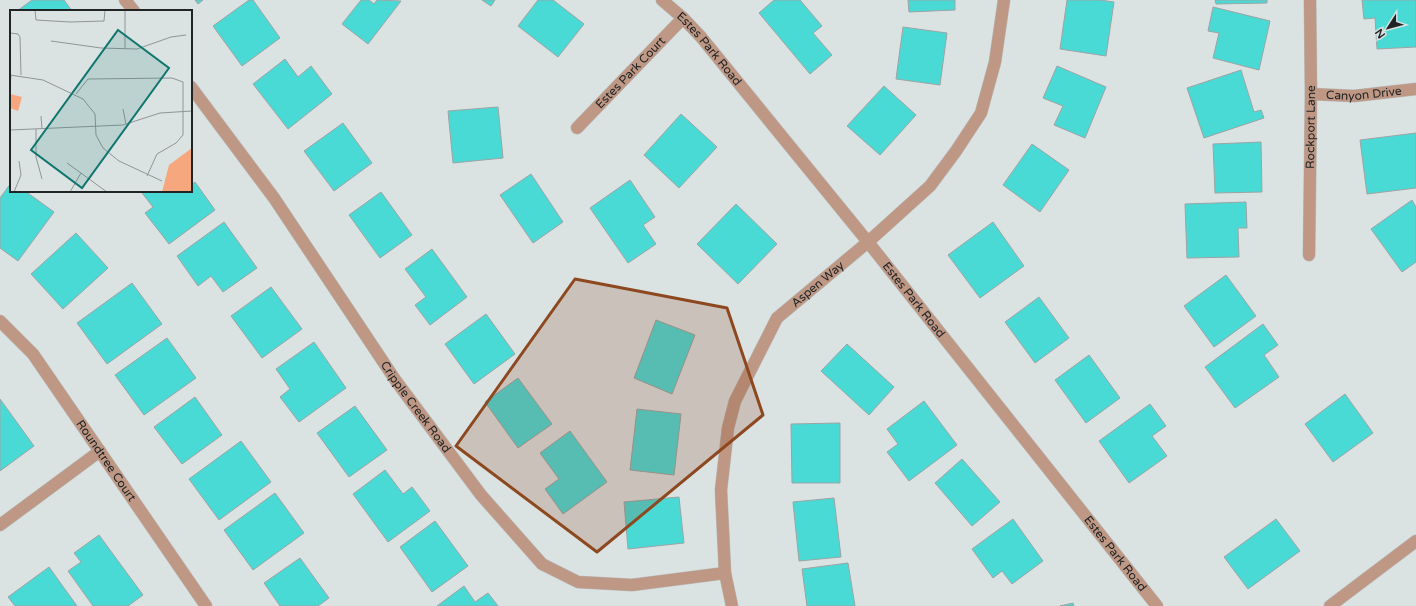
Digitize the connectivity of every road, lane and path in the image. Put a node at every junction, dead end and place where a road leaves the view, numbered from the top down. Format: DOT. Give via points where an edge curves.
graph roads {
  1 [pos="125,0"];
  2 [pos="662,0"];
  3 [pos="1004,0"];
  4 [pos="1310,0"];
  5 [pos="133,10"];
  6 [pos="683,18"];
  7 [pos="192,88"];
  8 [pos="1416,89"];
  9 [pos="1311,94"];
  10 [pos="577,128"];
  11 [pos="868,242"];
  12 [pos="1309,255"];
  13 [pos="0,321"];
  14 [pos="100,451"];
  15 [pos="0,525"];
  16 [pos="1416,541"];
  17 [pos="725,573"];
  18 [pos="206,606"];
  19 [pos="732,606"];
  20 [pos="1157,606"];
  21 [pos="1330,606"];
  1 -- 5 [label="street"];
  2 -- 6 [label="street, Estes Park Road"];
  3 -- 11 [label="street, Aspen Way" via="995,62 981,113 930,186"];
  4 -- 9 [label="street, Rockport Lane"];
  6 -- 10 [label="street, Estes Park Court"];
  6 -- 11 [label="street, Estes Park Road"];
  7 -- 17 [label="street, Cripple Creek Road" via="274,198 401,387 481,495 542,564 578,582 632,585"];
  8 -- 9 [label="street, Canyon Drive" via="1354,96"];
  9 -- 12 [label="street, Rockport Lane"];
  11 -- 17 [label="street, Aspen Way" via="777,318 734,401 720,490"];
  11 -- 20 [label="street, Estes Park Road"];
  13 -- 14 [label="street, Roundtree Court" via="33,354"];
  14 -- 15 [label="street"];
  14 -- 18 [label="street, Roundtree Court"];
  16 -- 21 [label="street"];
  17 -- 19 [label="street, Aspen Way"];
}
